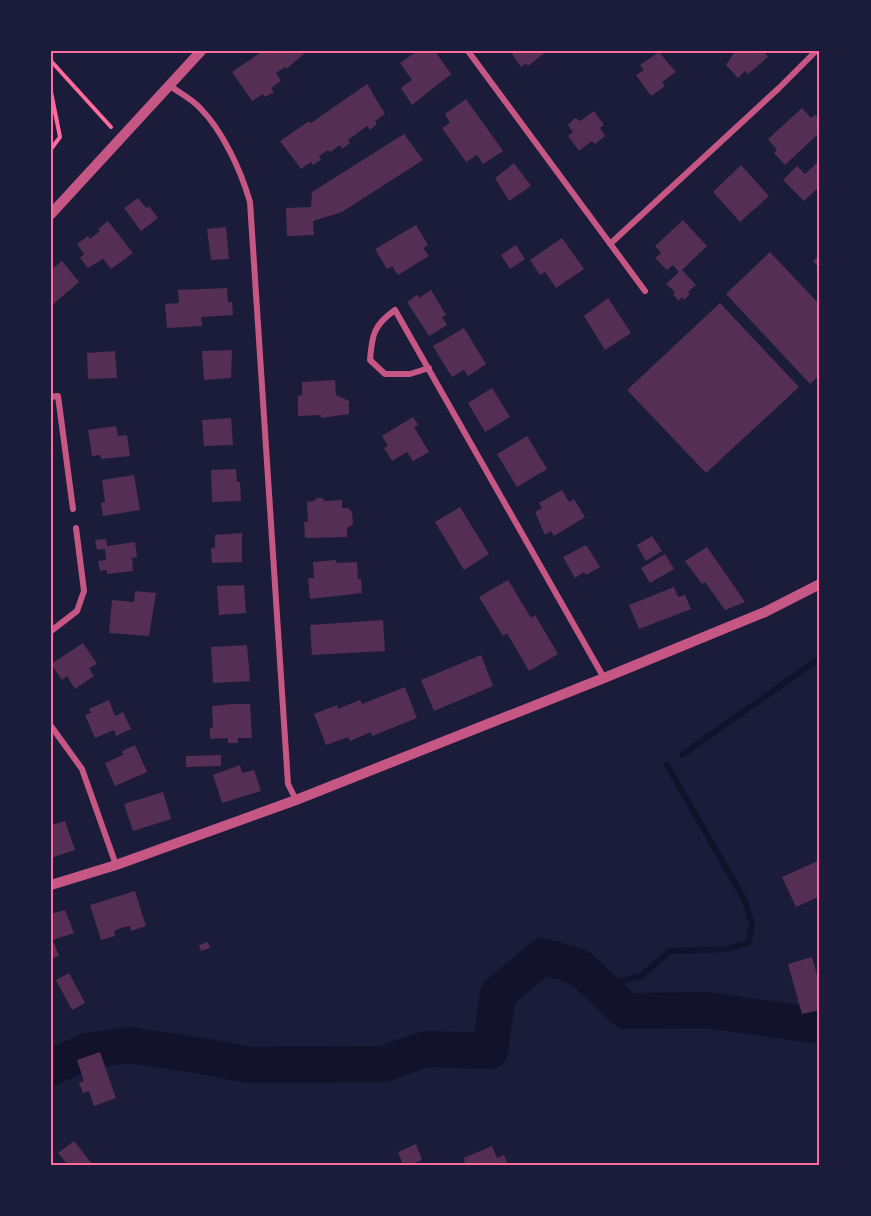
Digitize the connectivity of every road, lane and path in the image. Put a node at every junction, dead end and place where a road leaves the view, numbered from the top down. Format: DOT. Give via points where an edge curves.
graph roads {
  1 [pos="201,51"];
  2 [pos="468,51"];
  3 [pos="816,51"];
  4 [pos="51,61"];
  5 [pos="170,86"];
  6 [pos="51,92"];
  7 [pos="121,139"];
  8 [pos="51,149"];
  9 [pos="51,214"];
  10 [pos="610,244"];
  11 [pos="645,291"];
  12 [pos="429,368"];
  13 [pos="51,397"];
  14 [pos="73,509"];
  15 [pos="76,528"];
  16 [pos="820,584"];
  17 [pos="51,631"];
  18 [pos="604,678"];
  19 [pos="51,726"];
  20 [pos="296,800"];
  21 [pos="116,864"];
  22 [pos="51,885"];
  1 -- 5 [label="street"];
  2 -- 10 [label="street"];
  3 -- 10 [label="street"];
  4 -- 7 [label="path"];
  5 -- 7 [label="street"];
  5 -- 20 [label="street" via="199,106 212,121 243,180 250,202 288,784"];
  6 -- 8 [label="path" via="60,137"];
  7 -- 9 [label="street"];
  10 -- 11 [label="street"];
  12 -- 12 [label="street" via="395,310 380,321 372,337 370,360 385,374 410,374"];
  12 -- 18 [label="street"];
  13 -- 14 [label="street" via="58,396"];
  15 -- 17 [label="street" via="84,591 77,611"];
  16 -- 18 [label="street" via="765,612"];
  18 -- 20 [label="street"];
  19 -- 21 [label="street" via="82,769"];
  20 -- 21 [label="street"];
  21 -- 22 [label="street"];
}
